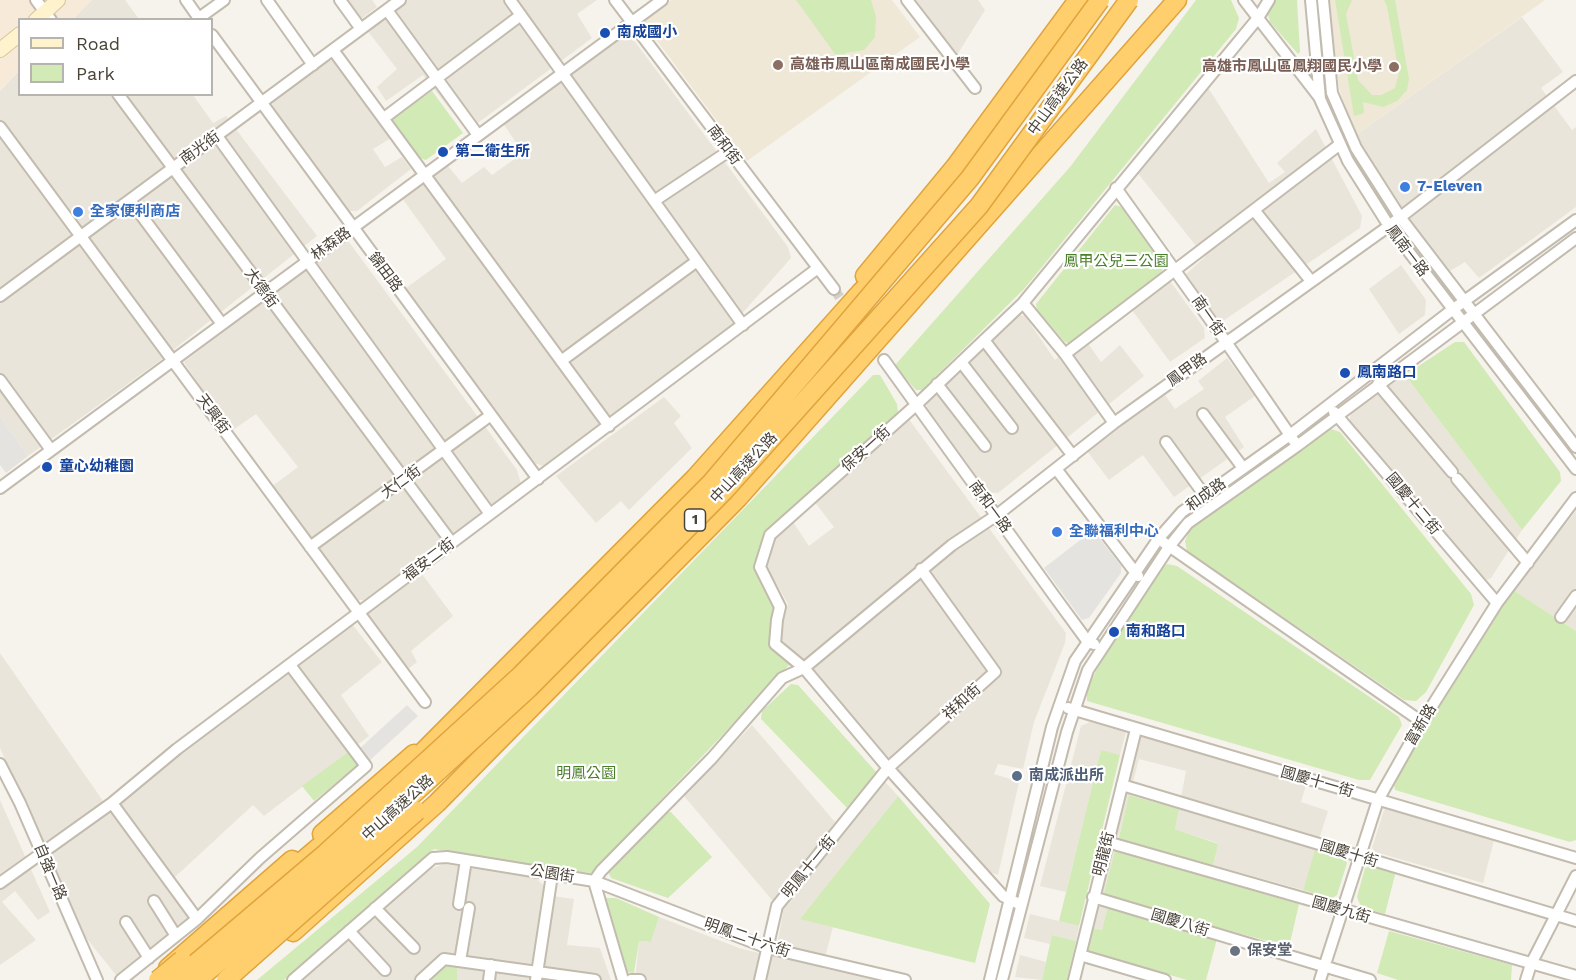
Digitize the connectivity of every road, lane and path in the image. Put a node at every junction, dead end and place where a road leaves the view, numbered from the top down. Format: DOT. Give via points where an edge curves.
graph roads {
  1 [pos="36,0"];
  2 [pos="58,0"];
  3 [pos="186,0"];
  4 [pos="224,0"];
  5 [pos="267,0"];
  6 [pos="340,0"];
  7 [pos="400,0"];
  8 [pos="510,0"];
  9 [pos="615,0"];
  10 [pos="662,0"];
  11 [pos="907,0"];
  12 [pos="1078,0"];
  13 [pos="1100,0"];
  14 [pos="1129,0"];
  15 [pos="1177,0"];
  16 [pos="1244,0"];
  17 [pos="1269,0"];
  18 [pos="1311,0"];
  19 [pos="1323,0"];
  20 [pos="387,10"];
  21 [pos="521,15"];
  22 [pos="44,17"];
  23 [pos="199,18"];
  24 [pos="201,18"];
  25 [pos="1258,18"];
  26 [pos="632,22"];
  27 [pos="361,29"];
  28 [pos="18,36"];
  29 [pos="213,36"];
  30 [pos="0,50"];
  31 [pos="333,50"];
  32 [pos="313,64"];
  33 [pos="563,73"];
  34 [pos="437,79"];
  35 [pos="1576,81"];
  36 [pos="975,88"];
  37 [pos="1332,93"];
  38 [pos="119,96"];
  39 [pos="1320,99"];
  40 [pos="260,103"];
  41 [pos="384,118"];
  42 [pos="0,127"];
  43 [pos="478,135"];
  44 [pos="217,136"];
  45 [pos="1340,145"];
  46 [pos="729,151"];
  47 [pos="173,168"];
  48 [pos="426,174"];
  49 [pos="1116,188"];
  50 [pos="130,200"];
  51 [pos="656,204"];
  52 [pos="1254,210"];
  53 [pos="1400,217"];
  54 [pos="936,220"];
  55 [pos="1576,220"];
  56 [pos="1389,226"];
  57 [pos="352,228"];
  58 [pos="81,236"];
  59 [pos="1576,238"];
  60 [pos="940,251"];
  61 [pos="307,261"];
  62 [pos="697,261"];
  63 [pos="818,268"];
  64 [pos="1176,270"];
  65 [pos="1311,281"];
  66 [pos="834,289"];
  67 [pos="264,293"];
  68 [pos="0,296"];
  69 [pos="1465,301"];
  70 [pos="1023,303"];
  71 [pos="1452,310"];
  72 [pos="1474,313"];
  73 [pos="1462,322"];
  74 [pos="222,324"];
  75 [pos="743,325"];
  76 [pos="984,340"];
  77 [pos="1226,342"];
  78 [pos="1065,354"];
  79 [pos="173,360"];
  80 [pos="884,360"];
  81 [pos="561,361"];
  82 [pos="961,362"];
  83 [pos="0,380"];
  84 [pos="937,384"];
  85 [pos="1378,384"];
  86 [pos="916,405"];
  87 [pos="1328,405"];
  88 [pos="1203,414"];
  89 [pos="491,415"];
  90 [pos="1337,416"];
  91 [pos="1114,423"];
  92 [pos="609,426"];
  93 [pos="1012,428"];
  94 [pos="1290,435"];
  95 [pos="1166,442"];
  96 [pos="985,446"];
  97 [pos="1297,446"];
  98 [pos="1576,447"];
  99 [pos="51,450"];
  100 [pos="445,451"];
  101 [pos="1073,456"];
  102 [pos="1243,468"];
  103 [pos="1576,469"];
  104 [pos="1057,470"];
  105 [pos="695,478"];
  106 [pos="406,479"];
  107 [pos="538,479"];
  108 [pos="0,488"];
  109 [pos="1205,496"];
  110 [pos="738,498"];
  111 [pos="1576,498"];
  112 [pos="490,514"];
  113 [pos="997,515"];
  114 [pos="1159,538"];
  115 [pos="452,543"];
  116 [pos="310,547"];
  117 [pos="1169,547"];
  118 [pos="1528,563"];
  119 [pos="921,569"];
  120 [pos="1133,572"];
  121 [pos="1144,581"];
  122 [pos="1576,596"];
  123 [pos="1497,603"];
  124 [pos="359,613"];
  125 [pos="1561,617"];
  126 [pos="1088,642"];
  127 [pos="1101,647"];
  128 [pos="290,665"];
  129 [pos="804,668"];
  130 [pos="565,675"];
  131 [pos="425,702"];
  132 [pos="1059,704"];
  133 [pos="1074,711"];
  134 [pos="458,716"];
  135 [pos="1422,722"];
  136 [pos="1136,729"];
  137 [pos="0,764"];
  138 [pos="888,768"];
  139 [pos="1122,784"];
  140 [pos="1378,800"];
  141 [pos="112,803"];
  142 [pos="1107,842"];
  143 [pos="41,851"];
  144 [pos="1358,857"];
  145 [pos="1576,858"];
  146 [pos="466,860"];
  147 [pos="552,875"];
  148 [pos="1576,876"];
  149 [pos="594,881"];
  150 [pos="0,883"];
  151 [pos="1093,897"];
  152 [pos="154,901"];
  153 [pos="1010,901"];
  154 [pos="1021,905"];
  155 [pos="375,908"];
  156 [pos="1342,910"];
  157 [pos="1555,915"];
  158 [pos="197,919"];
  159 [pos="1576,921"];
  160 [pos="126,922"];
  161 [pos="349,931"];
  162 [pos="176,936"];
  163 [pos="414,948"];
  164 [pos="768,948"];
  165 [pos="1080,955"];
  166 [pos="148,958"];
  167 [pos="460,961"];
  168 [pos="1531,964"];
  169 [pos="491,966"];
  170 [pos="1324,967"];
  171 [pos="385,970"];
  172 [pos="537,976"];
  173 [pos="1576,976"];
  174 [pos="581,979"];
  175 [pos="97,980"];
  176 [pos="121,980"];
  177 [pos="152,980"];
  178 [pos="158,980"];
  179 [pos="176,980"];
  180 [pos="197,980"];
  181 [pos="226,980"];
  182 [pos="237,980"];
  183 [pos="292,980"];
  184 [pos="421,980"];
  185 [pos="489,980"];
  186 [pos="595,980"];
  187 [pos="623,980"];
  188 [pos="631,980"];
  189 [pos="640,980"];
  190 [pos="760,980"];
  191 [pos="905,980"];
  192 [pos="990,980"];
  193 [pos="1002,980"];
  194 [pos="1074,980"];
  195 [pos="1165,980"];
  196 [pos="1320,980"];
  197 [pos="1370,980"];
  198 [pos="1526,980"];
  1 -- 22 [label="street"];
  2 -- 22 [label="main road"];
  3 -- 23 [label="street"];
  4 -- 24 [label="street"];
  5 -- 32 [label="street"];
  6 -- 27 [label="street"];
  7 -- 20 [label="street, 南光街"];
  8 -- 21 [label="street"];
  9 -- 26 [label="street, 南和街"];
  10 -- 26 [label="street, 林森路"];
  11 -- 36 [label="street"];
  12 -- 105 [label="highway" via="955,167"];
  13 -- 54 [label="highway, 中山高速公路 / 1, bridge"];
  14 -- 60 [label="highway, 中山高速公路 / 1, bridge" via="979,206"];
  15 -- 110 [label="highway"];
  16 -- 25 [label="street"];
  17 -- 25 [label="street, 保安一街"];
  18 -- 39 [label="street, 鳳南一路"];
  19 -- 37 [label="street, 鳳南一路"];
  20 -- 27 [label="street, 南光街"];
  20 -- 34 [label="street"];
  21 -- 33 [label="street"];
  21 -- 34 [label="street"];
  25 -- 39 [label="street"];
  25 -- 49 [label="street, 保安一街"];
  26 -- 33 [label="street, 林森路"];
  26 -- 46 [label="street, 南和街"];
  27 -- 31 [label="street, 南光街"];
  28 -- 30 [label="main road"];
  29 -- 40 [label="street, 錦田路"];
  31 -- 32 [label="street, 南光街"];
  31 -- 41 [label="street"];
  32 -- 40 [label="street, 南光街"];
  33 -- 43 [label="street, 林森路"];
  33 -- 51 [label="street"];
  34 -- 41 [label="street"];
  34 -- 43 [label="street"];
  35 -- 53 [label="street, 鳳甲路"];
  37 -- 39 [label="street"];
  37 -- 53 [label="street, 鳳南一路" via="1356,148"];
  38 -- 47 [label="street, 大德街"];
  39 -- 45 [label="street, 鳳南一路"];
  40 -- 44 [label="street, 南光街"];
  40 -- 57 [label="street, 錦田路"];
  41 -- 48 [label="street"];
  42 -- 58 [label="street, 天興街"];
  43 -- 48 [label="street, 林森路"];
  44 -- 47 [label="street, 南光街"];
  44 -- 61 [label="street"];
  45 -- 52 [label="street"];
  45 -- 56 [label="street, 鳳南一路"];
  46 -- 51 [label="street"];
  46 -- 63 [label="street, 南和街"];
  47 -- 50 [label="street, 南光街"];
  47 -- 67 [label="street, 大德街"];
  48 -- 57 [label="street, 林森路"];
  48 -- 81 [label="street"];
  49 -- 64 [label="street, 南一街"];
  49 -- 70 [label="street, 保安一街"];
  50 -- 58 [label="street, 南光街"];
  50 -- 74 [label="street"];
  51 -- 62 [label="street"];
  52 -- 64 [label="street"];
  52 -- 65 [label="street"];
  53 -- 56 [label="street, 鳳甲路"];
  53 -- 69 [label="street, 鳳南一路"];
  54 -- 105 [label="highway" via="861,292"];
  54 -- 179 [label="highway, 中山高速公路 / 1, bridge" via="711,483 520,676 326,853"];
  55 -- 69 [label="street, 和成路"];
  56 -- 65 [label="street, 鳳甲路"];
  56 -- 71 [label="street, 鳳南一路"];
  57 -- 61 [label="street, 林森路"];
  57 -- 89 [label="street, 錦田路"];
  58 -- 68 [label="street, 南光街"];
  58 -- 79 [label="street, 天興街"];
  59 -- 72 [label="street, 和成路"];
  60 -- 110 [label="highway" via="915,291"];
  60 -- 180 [label="highway, 中山高速公路 / 1, bridge" via="724,490 529,688 320,879"];
  61 -- 67 [label="street, 林森路"];
  61 -- 100 [label="street"];
  62 -- 75 [label="street"];
  62 -- 81 [label="street"];
  63 -- 66 [label="street, 南和街"];
  63 -- 75 [label="street, 福安二街"];
  64 -- 77 [label="street, 南一街"];
  64 -- 78 [label="street"];
  65 -- 77 [label="street, 鳳甲路"];
  67 -- 74 [label="street, 林森路"];
  67 -- 106 [label="street, 大德街"];
  69 -- 71 [label="street, 和成路"];
  69 -- 72 [label="street, 鳳南一路"];
  70 -- 76 [label="street, 保安一街"];
  70 -- 78 [label="street"];
  71 -- 73 [label="street, 鳳南一路"];
  71 -- 87 [label="street, 和成路"];
  72 -- 73 [label="street, 和成路"];
  72 -- 98 [label="street, 鳳南一路"];
  73 -- 85 [label="street, 和成路"];
  73 -- 103 [label="street, 鳳南一路"];
  74 -- 79 [label="street, 林森路"];
  75 -- 92 [label="street, 福安二街"];
  76 -- 82 [label="street, 保安一街"];
  76 -- 101 [label="street"];
  77 -- 91 [label="street, 鳳甲路"];
  77 -- 94 [label="street, 南一街"];
  78 -- 91 [label="street"];
  79 -- 99 [label="street, 林森路"];
  79 -- 116 [label="street, 天興街"];
  80 -- 86 [label="street, 南和一路"];
  81 -- 92 [label="street"];
  82 -- 84 [label="street, 保安一街"];
  82 -- 93 [label="street"];
  83 -- 99 [label="street"];
  84 -- 86 [label="street, 保安一街"];
  84 -- 96 [label="street"];
  85 -- 90 [label="street, 和成路"];
  85 -- 118 [label="street"];
  86 -- 113 [label="street, 南和一路"];
  86 -- 129 [label="street, 保安一街" via="770,535 760,567 780,607 775,644"];
  87 -- 90 [label="street, 國慶十二街"];
  87 -- 94 [label="street, 和成路"];
  88 -- 102 [label="street"];
  89 -- 100 [label="street, 大仁街"];
  89 -- 107 [label="street, 錦田路"];
  90 -- 97 [label="street, 和成路"];
  90 -- 123 [label="street, 國慶十二街"];
  91 -- 101 [label="street, 鳳甲路"];
  92 -- 107 [label="street, 福安二街"];
  94 -- 97 [label="street, 南一街"];
  94 -- 102 [label="street, 和成路"];
  95 -- 109 [label="street"];
  97 -- 117 [label="street, 和成路" via="1188,523"];
  99 -- 108 [label="street, 林森路"];
  100 -- 106 [label="street, 大仁街"];
  100 -- 112 [label="street"];
  101 -- 104 [label="street, 鳳甲路"];
  102 -- 109 [label="street, 和成路"];
  104 -- 113 [label="street, 鳳甲路"];
  104 -- 120 [label="street"];
  105 -- 134 [label="highway"];
  106 -- 115 [label="street, 大德街"];
  106 -- 116 [label="street, 大仁街"];
  107 -- 112 [label="street, 福安二街"];
  109 -- 114 [label="street, 和成路" via="1182,512"];
  110 -- 130 [label="highway"];
  111 -- 118 [label="street, 富新路"];
  112 -- 115 [label="street, 福安二街"];
  113 -- 119 [label="street, 鳳甲路"];
  113 -- 126 [label="street, 南和一路"];
  114 -- 117 [label="street"];
  114 -- 120 [label="street, 和成路"];
  115 -- 124 [label="street, 福安二街"];
  116 -- 124 [label="street, 天興街"];
  117 -- 121 [label="street, 和成路"];
  117 -- 135 [label="street"];
  118 -- 123 [label="street, 富新路"];
  119 -- 129 [label="street, 鳳甲路"];
  119 -- 138 [label="street, 祥和街" via="995,672"];
  120 -- 121 [label="street"];
  120 -- 126 [label="street, 和成路"];
  121 -- 127 [label="street, 和成路"];
  122 -- 125 [label="street"];
  123 -- 135 [label="street, 富新路"];
  124 -- 128 [label="street, 福安二街"];
  124 -- 131 [label="street, 天興街"];
  126 -- 127 [label="street"];
  126 -- 132 [label="street, 和成路" via="1075,661"];
  127 -- 133 [label="street, 和成路" via="1088,670"];
  128 -- 141 [label="street, 福安二街"];
  128 -- 158 [label="street" via="366,766"];
  129 -- 138 [label="street, 保安一街"];
  129 -- 149 [label="street, 公園街" via="782,678"];
  130 -- 181 [label="highway, bridge"];
  130 -- 182 [label="highway" via="437,803"];
  132 -- 133 [label="street, 國慶十一街"];
  132 -- 153 [label="street, 和成路"];
  133 -- 136 [label="street, 國慶十一街"];
  133 -- 154 [label="street, 和成路"];
  134 -- 177 [label="highway"];
  134 -- 178 [label="highway, bridge" via="354,818"];
  135 -- 140 [label="street, 富新路"];
  136 -- 139 [label="street, 明龍街"];
  136 -- 140 [label="street, 國慶十一街"];
  137 -- 143 [label="street, 自強一路"];
  138 -- 153 [label="street, 保安一街"];
  138 -- 164 [label="street, 明鳳十一街" via="777,906"];
  139 -- 142 [label="street, 明龍街"];
  139 -- 144 [label="street, 國慶十街"];
  140 -- 144 [label="street, 富新路"];
  140 -- 145 [label="street, 國慶十一街"];
  141 -- 143 [label="street, 福安二街"];
  141 -- 158 [label="street"];
  142 -- 151 [label="street, 明龍街"];
  142 -- 156 [label="street, 國慶九街"];
  143 -- 150 [label="street, 福安二街"];
  143 -- 175 [label="street, 自強一路"];
  144 -- 156 [label="street, 富新路"];
  144 -- 157 [label="street, 國慶十街"];
  146 -- 147 [label="street, 公園街"];
  146 -- 155 [label="street, 公園街" via="434,858"];
  146 -- 167 [label="street"];
  147 -- 149 [label="street, 公園街"];
  147 -- 172 [label="street"];
  148 -- 157 [label="street"];
  149 -- 164 [label="street, 明鳳二十六街"];
  149 -- 187 [label="street"];
  151 -- 165 [label="street, 明龍街"];
  151 -- 170 [label="street, 國慶八街"];
  152 -- 162 [label="street"];
  153 -- 154 [label="street, 保安一街"];
  153 -- 192 [label="street, 和成路"];
  154 -- 193 [label="street, 和成路"];
  155 -- 161 [label="street, 公園街"];
  155 -- 163 [label="street"];
  156 -- 168 [label="street, 國慶九街"];
  156 -- 170 [label="street, 富新路"];
  157 -- 159 [label="street, 國慶十街"];
  157 -- 168 [label="street"];
  158 -- 162 [label="street"];
  160 -- 166 [label="street"];
  161 -- 171 [label="street"];
  161 -- 183 [label="street, 公園街"];
  162 -- 166 [label="street"];
  164 -- 190 [label="street, 明鳳十一街"];
  164 -- 191 [label="street, 明鳳二十六街"];
  165 -- 194 [label="street, 明龍街"];
  165 -- 195 [label="street"];
  166 -- 176 [label="street"];
  167 -- 169 [label="street"];
  167 -- 184 [label="street" via="440,961"];
  168 -- 173 [label="street, 國慶九街"];
  168 -- 198 [label="street"];
  169 -- 172 [label="street"];
  169 -- 185 [label="street"];
  170 -- 196 [label="street, 富新路"];
  170 -- 197 [label="street, 國慶八街"];
  172 -- 174 [label="street"];
  174 -- 186 [label="street"];
  188 -- 189 [label="street"];
}
